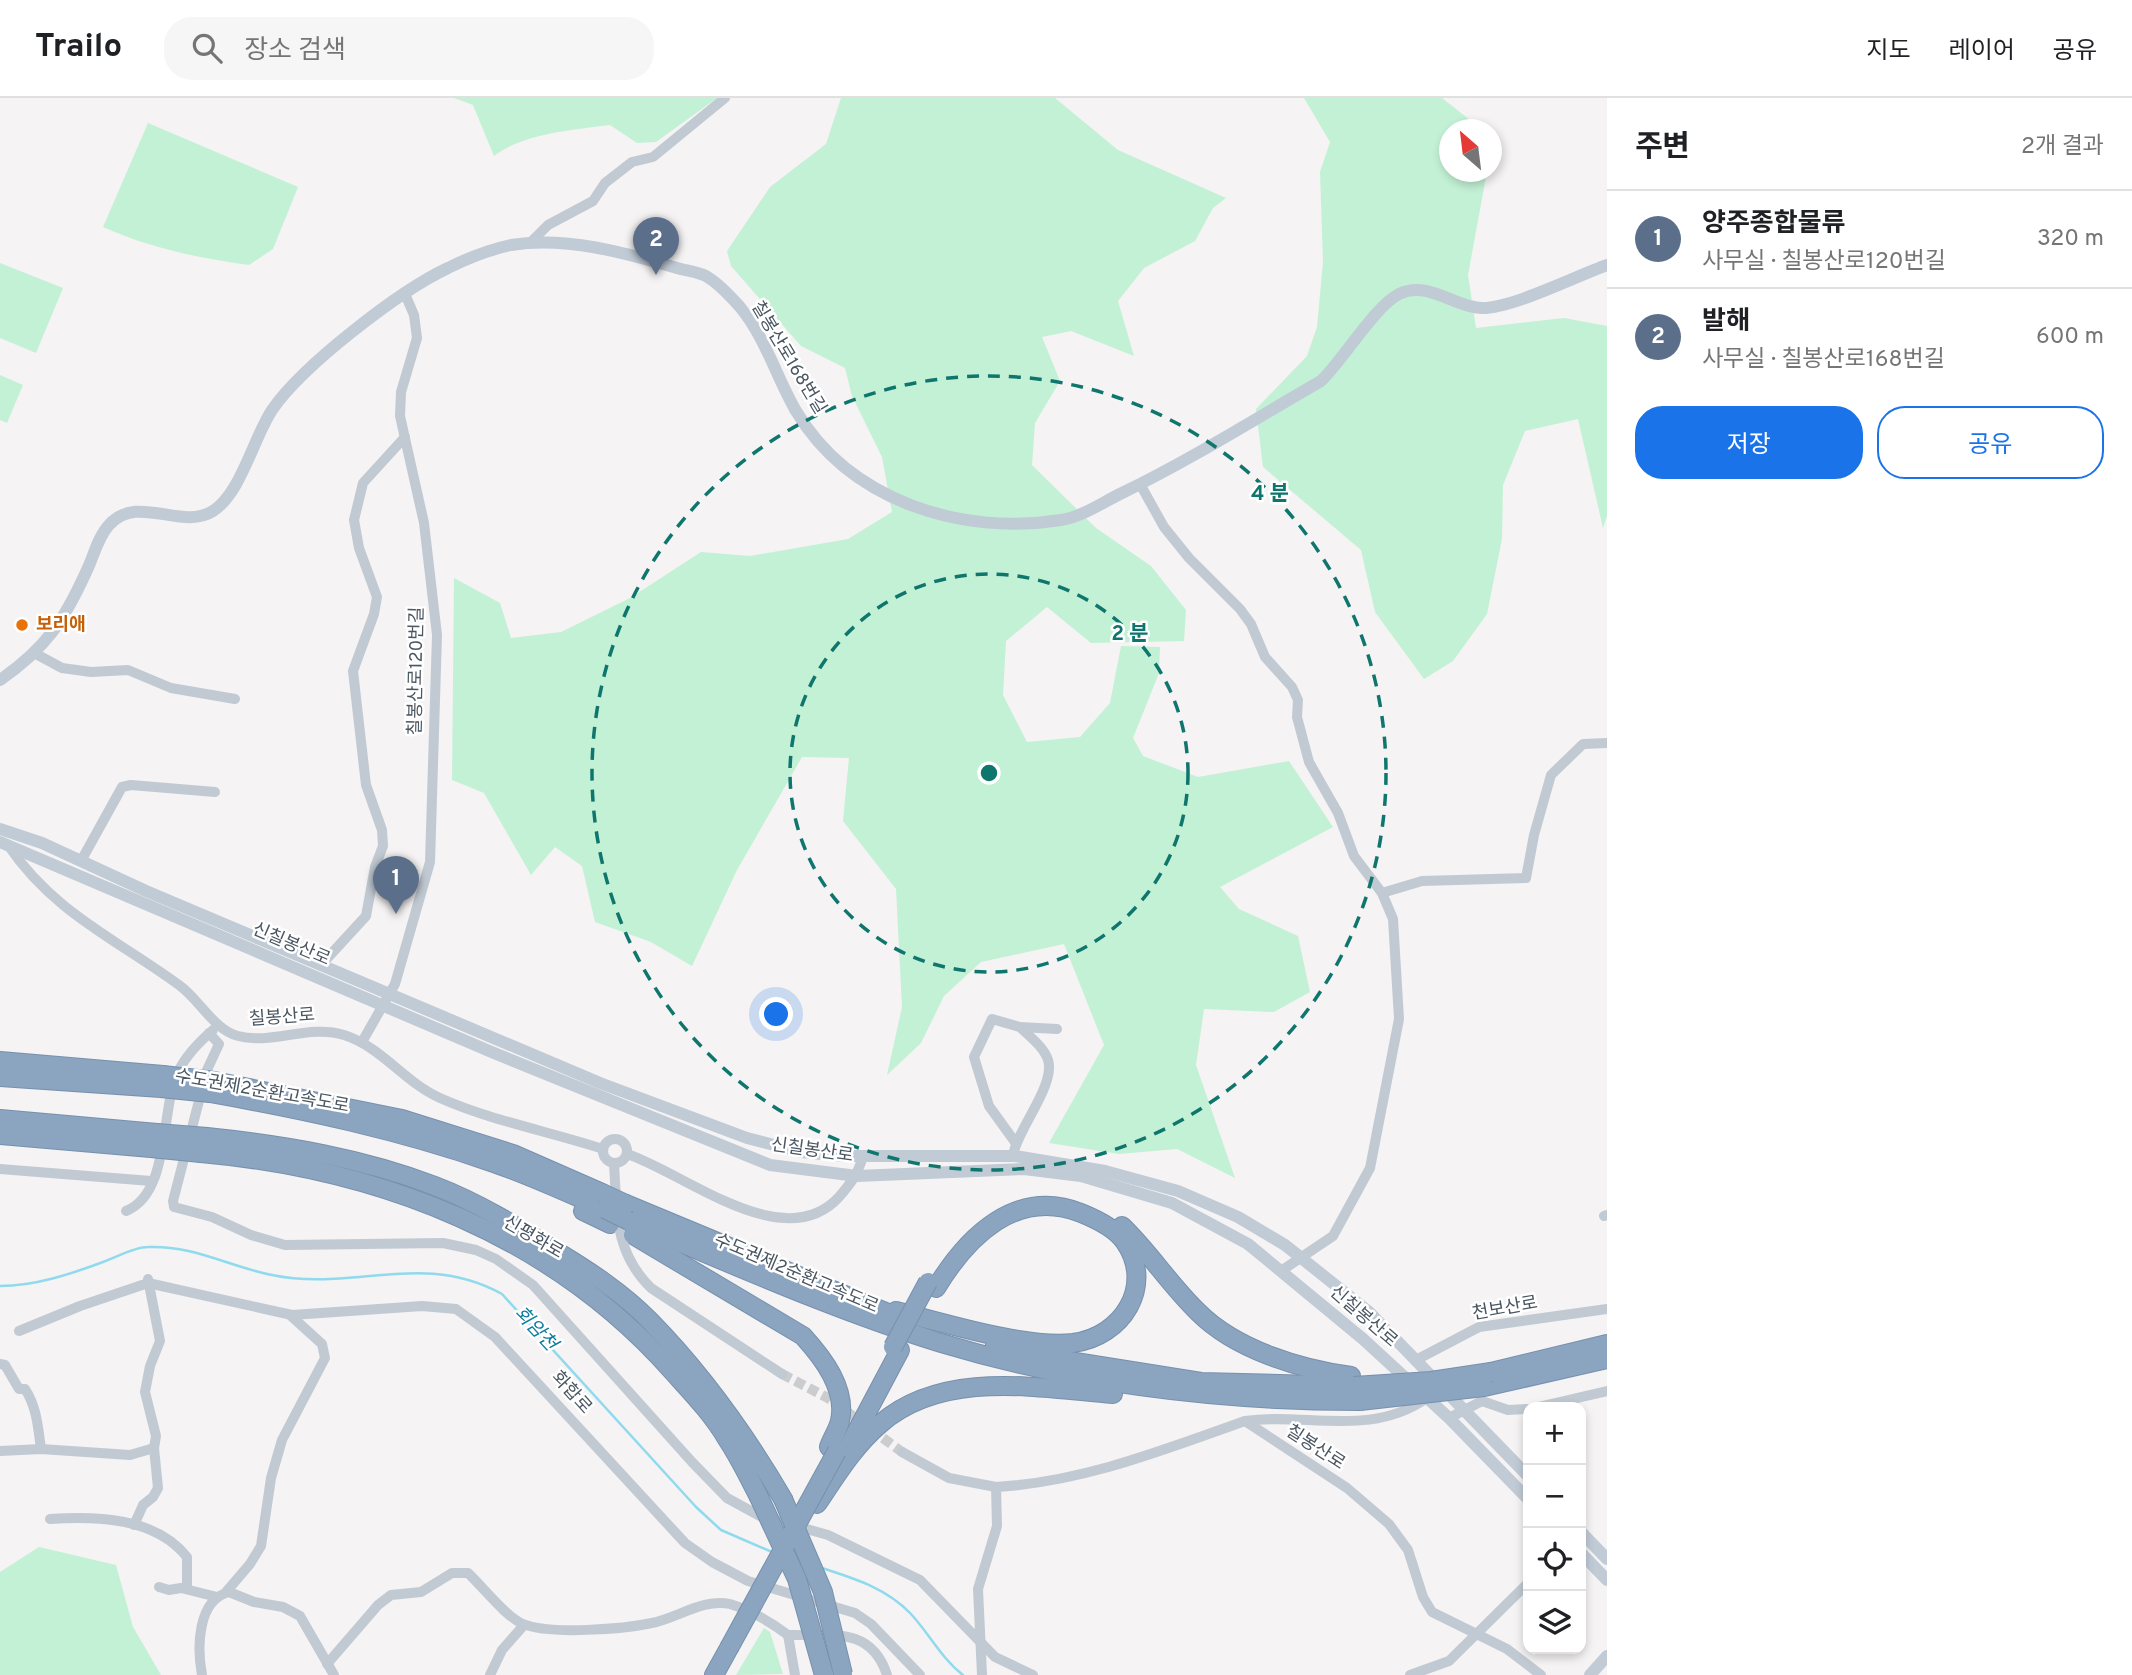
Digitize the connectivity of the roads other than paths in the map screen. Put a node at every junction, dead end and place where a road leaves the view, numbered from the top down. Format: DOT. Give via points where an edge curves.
graph roads {
  1 [pos="725,98"];
  2 [pos="529,245"];
  3 [pos="1607,265"];
  4 [pos="405,294"];
  5 [pos="405,437"];
  6 [pos="1140,484"];
  7 [pos="36,654"];
  8 [pos="0,680"];
  9 [pos="235,699"];
  10 [pos="1607,743"];
  11 [pos="215,792"];
  12 [pos="0,829"];
  13 [pos="4,843"];
  14 [pos="81,861"];
  15 [pos="1382,893"];
  16 [pos="321,965"];
  17 [pos="386,999"];
  18 [pos="220,1025"];
  19 [pos="1020,1027"];
  20 [pos="1057,1029"];
  21 [pos="209,1033"];
  22 [pos="362,1042"];
  23 [pos="0,1061"];
  24 [pos="0,1077"];
  25 [pos="162,1082"];
  26 [pos="212,1087"];
  27 [pos="0,1119"];
  28 [pos="0,1135"];
  29 [pos="154,1140"];
  30 [pos="1015,1142"];
  31 [pos="204,1145"];
  32 [pos="603,1149"];
  33 [pos="627,1154"];
  34 [pos="863,1156"];
  35 [pos="1013,1156"];
  36 [pos="614,1163"];
  37 [pos="0,1169"];
  38 [pos="858,1176"];
  39 [pos="151,1181"];
  40 [pos="606,1209"];
  41 [pos="126,1211"];
  42 [pos="629,1220"];
  43 [pos="1303,1259"];
  44 [pos="1281,1271"];
  45 [pos="148,1281"];
  46 [pos="932,1285"];
  47 [pos="862,1303"];
  48 [pos="1607,1309"];
  49 [pos="290,1315"];
  50 [pos="19,1331"];
  51 [pos="1607,1344"];
  52 [pos="1607,1359"];
  53 [pos="1416,1360"];
  54 [pos="0,1364"];
  55 [pos="782,1374"];
  56 [pos="1485,1376"];
  57 [pos="1356,1387"];
  58 [pos="1607,1391"];
  59 [pos="1427,1398"];
  60 [pos="1288,1401"];
  61 [pos="1560,1402"];
  62 [pos="1523,1409"];
  63 [pos="1465,1410"];
  64 [pos="1449,1418"];
  65 [pos="1245,1421"];
  66 [pos="154,1448"];
  67 [pos="41,1449"];
  68 [pos="0,1451"];
  69 [pos="902,1452"];
  70 [pos="840,1453"];
  71 [pos="1523,1471"];
  72 [pos="996,1487"];
  73 [pos="1523,1494"];
  74 [pos="50,1519"];
  75 [pos="134,1525"];
  76 [pos="1586,1537"];
  77 [pos="1586,1558"];
  78 [pos="1607,1559"];
  79 [pos="1607,1580"];
  80 [pos="159,1587"];
  81 [pos="1523,1588"];
  82 [pos="187,1589"];
  83 [pos="221,1594"];
  84 [pos="524,1625"];
  85 [pos="788,1634"];
  86 [pos="1479,1634"];
  87 [pos="978,1640"];
  88 [pos="734,1649"];
  89 [pos="1607,1656"];
  90 [pos="909,1663"];
  91 [pos="327,1664"];
  92 [pos="885,1671"];
  93 [pos="843,1674"];
  94 [pos="202,1675"];
  95 [pos="334,1675"];
  96 [pos="490,1675"];
  97 [pos="714,1675"];
  98 [pos="726,1675"];
  99 [pos="795,1675"];
  100 [pos="824,1675"];
  101 [pos="920,1675"];
  102 [pos="982,1675"];
  103 [pos="1033,1675"];
  104 [pos="1410,1675"];
  105 [pos="1541,1675"];
  106 [pos="1590,1675"];
  1 -- 2 [label="street" via="653,157 632,162 605,183 593,201 548,225"];
  2 -- 4 [label="street, 칠봉산로168번길" via="511,245 449,267"];
  2 -- 6 [label="street, 칠봉산로168번길" via="570,244 633,255 708,276 741,309 798,414 825,448 898,502 934,514 1007,524 1065,520"];
  3 -- 6 [label="street, 칠봉산로168번길" via="1500,306 1479,308 1428,290 1399,294 1321,381"];
  4 -- 5 [label="street, 칠봉산로120번길" via="417,338 401,392"];
  4 -- 7 [label="street, 칠봉산로168번길" via="299,379 271,411 226,499 210,514 144,510 116,517 104,530 49,640"];
  5 -- 16 [label="street, 신칠봉산로" via="363,483 354,520 377,597 353,671 366,785 383,846 366,916"];
  5 -- 17 [label="street, 칠봉산로120번길" via="424,523 433,598 433,775 427,879"];
  6 -- 15 [label="street" via="1164,527 1240,609 1265,657 1292,687 1309,762 1338,813 1353,856"];
  7 -- 8 [label="street, 칠봉산로168번길"];
  7 -- 9 [label="street" via="62,668 128,670 171,688"];
  10 -- 15 [label="street" via="1583,744 1552,775 1526,878 1422,881"];
  11 -- 14 [label="street" via="122,787"];
  12 -- 14 [label="street, 신칠봉산로"];
  13 -- 17 [label="street, 신칠봉산로"];
  13 -- 18 [label="street, 칠봉산로" via="37,884 177,983"];
  14 -- 16 [label="street, 신칠봉산로"];
  15 -- 43 [label="street" via="1393,919 1399,1019 1370,1168 1334,1236"];
  16 -- 17 [label="street, 신칠봉산로"];
  17 -- 22 [label="street, 칠봉산로120번길"];
  17 -- 34 [label="street, 신칠봉산로" via="747,1138 801,1153"];
  17 -- 38 [label="street, 신칠봉산로" via="770,1165"];
  18 -- 21 [label="street"];
  18 -- 22 [label="street, 칠봉산로" via="241,1037 324,1031"];
  19 -- 20 [label="street"];
  19 -- 30 [label="street" via="1049,1065 1033,1115"];
  19 -- 30 [label="street" via="992,1019 974,1053 989,1106"];
  21 -- 39 [label="street" via="191,1050 177,1074"];
  21 -- 87 [label="street" via="219,1044 203,1083 174,1207 285,1245 443,1243 496,1259 533,1285 727,1498 760,1516 828,1535 919,1580"];
  22 -- 32 [label="street, 칠봉산로" via="440,1098"];
  23 -- 25 [label="highway, 수도권제2순환고속도로"];
  24 -- 25 [label="highway, 수도권제2순환고속도로"];
  25 -- 26 [label="highway, 수도권제2순환고속도로, bridge"];
  26 -- 40 [label="highway, 수도권제2순환고속도로" via="328,1114 494,1162"];
  26 -- 40 [label="highway, 수도권제2순환고속도로" via="402,1119 513,1154"];
  27 -- 29 [label="highway, 신평화로"];
  28 -- 29 [label="highway, 신평화로"];
  29 -- 31 [label="highway, 신평화로, bridge"];
  30 -- 35 [label="street"];
  31 -- 93 [label="highway, 신평화로, bridge" via="261,1142 436,1186 578,1265 648,1319 731,1417 783,1499 823,1592"];
  31 -- 100 [label="highway, 신평화로, bridge" via="384,1187 487,1229 531,1253 612,1311 659,1356 727,1438 797,1579"];
  32 -- 33 [label="street" via="607,1142 618,1139"];
  32 -- 36 [label="street" via="604,1157"];
  33 -- 36 [label="street"];
  33 -- 38 [label="street" via="745,1209 788,1219 824,1210"];
  34 -- 35 [label="street, 신칠봉산로"];
  34 -- 38 [label="street"];
  35 -- 43 [label="street, 신칠봉산로" via="1105,1171 1178,1191 1238,1217"];
  36 -- 55 [label="street" via="617,1223 635,1272 651,1288"];
  37 -- 39 [label="street"];
  38 -- 44 [label="street, 신칠봉산로" via="1024,1169 1080,1176 1172,1203 1248,1244"];
  39 -- 41 [label="street" via="147,1196"];
  40 -- 42 [label="highway, 수도권제2순환고속도로, bridge"];
  42 -- 47 [label="highway, 수도권제2순환고속도로"];
  42 -- 60 [label="highway, 수도권제2순환고속도로" via="800,1294 941,1343 1095,1381"];
  42 -- 70 [label="highway" via="803,1336 824,1361 840,1398"];
  43 -- 44 [label="street"];
  43 -- 53 [label="street, 신칠봉산로" via="1369,1312"];
  44 -- 59 [label="street, 신칠봉산로"];
  45 -- 49 [label="street, 화합로"];
  45 -- 50 [label="street"];
  45 -- 66 [label="street" via="160,1341 145,1392 156,1436"];
  46 -- 47 [label="highway" via="987,1226 1005,1214 1039,1206 1072,1209 1107,1226 1127,1245 1136,1272 1135,1295 1118,1324 1077,1342 1039,1343"];
  46 -- 57 [label="highway" via="953,1245 994,1210 1010,1202 1044,1198 1084,1203 1117,1222 1199,1314 1242,1342"];
  46 -- 70 [label="highway, bridge"];
  47 -- 57 [label="highway, 수도권제2순환고속도로" via="980,1342 1069,1361 1201,1382"];
  48 -- 53 [label="street, 천보산로" via="1479,1327"];
  49 -- 83 [label="street" via="322,1344 325,1359 282,1440 261,1546"];
  49 -- 90 [label="street, 화합로" via="422,1306 456,1309 473,1318 685,1543 748,1581 855,1614"];
  51 -- 56 [label="highway"];
  52 -- 56 [label="highway, 수도권제2순환고속도로"];
  53 -- 63 [label="street, 신칠봉산로"];
  54 -- 67 [label="street" via="5,1364 19,1389 28,1394 36,1412"];
  56 -- 57 [label="highway, 수도권제2순환고속도로, bridge"];
  56 -- 57 [label="highway"];
  57 -- 60 [label="highway, 수도권제2순환고속도로"];
  58 -- 61 [label="street"];
  59 -- 64 [label="street, 신칠봉산로"];
  59 -- 65 [label="street" via="1401,1413 1334,1423"];
  60 -- 70 [label="highway" via="1211,1402 975,1386 898,1410"];
  62 -- 63 [label="street" via="1508,1410 1482,1401"];
  63 -- 64 [label="street"];
  63 -- 71 [label="street, 신칠봉산로"];
  64 -- 73 [label="street, 신칠봉산로"];
  65 -- 72 [label="street" via="1104,1470"];
  65 -- 86 [label="street, 칠봉산로" via="1376,1512 1408,1550 1432,1612"];
  66 -- 67 [label="street" via="130,1455"];
  66 -- 75 [label="street" via="158,1488"];
  67 -- 68 [label="street"];
  69 -- 72 [label="street" via="949,1478"];
  70 -- 88 [label="highway, bridge" via="817,1504"];
  70 -- 88 [label="highway, bridge" via="793,1530"];
  72 -- 87 [label="street" via="997,1526 978,1589"];
  74 -- 75 [label="street" via="88,1517"];
  75 -- 82 [label="street" via="156,1533 183,1553 189,1562"];
  76 -- 78 [label="street"];
  77 -- 79 [label="street"];
  80 -- 82 [label="street"];
  81 -- 86 [label="street"];
  82 -- 83 [label="street"];
  83 -- 91 [label="street" via="294,1612 308,1627"];
  83 -- 94 [label="street" via="208,1609 201,1629"];
  84 -- 85 [label="street" via="565,1630 612,1628 730,1604"];
  84 -- 91 [label="street" via="468,1573 458,1571 421,1592 391,1595"];
  84 -- 96 [label="street" via="502,1650"];
  85 -- 92 [label="street" via="855,1637 870,1647"];
  85 -- 99 [label="street"];
  86 -- 104 [label="street" via="1449,1661"];
  86 -- 105 [label="street, 칠봉산로"];
  87 -- 102 [label="street"];
  87 -- 103 [label="street" via="1003,1663"];
  88 -- 97 [label="highway"];
  88 -- 98 [label="highway"];
  89 -- 106 [label="street"];
  90 -- 92 [label="street"];
  90 -- 101 [label="street, 화합로"];
  91 -- 95 [label="street"];
}
